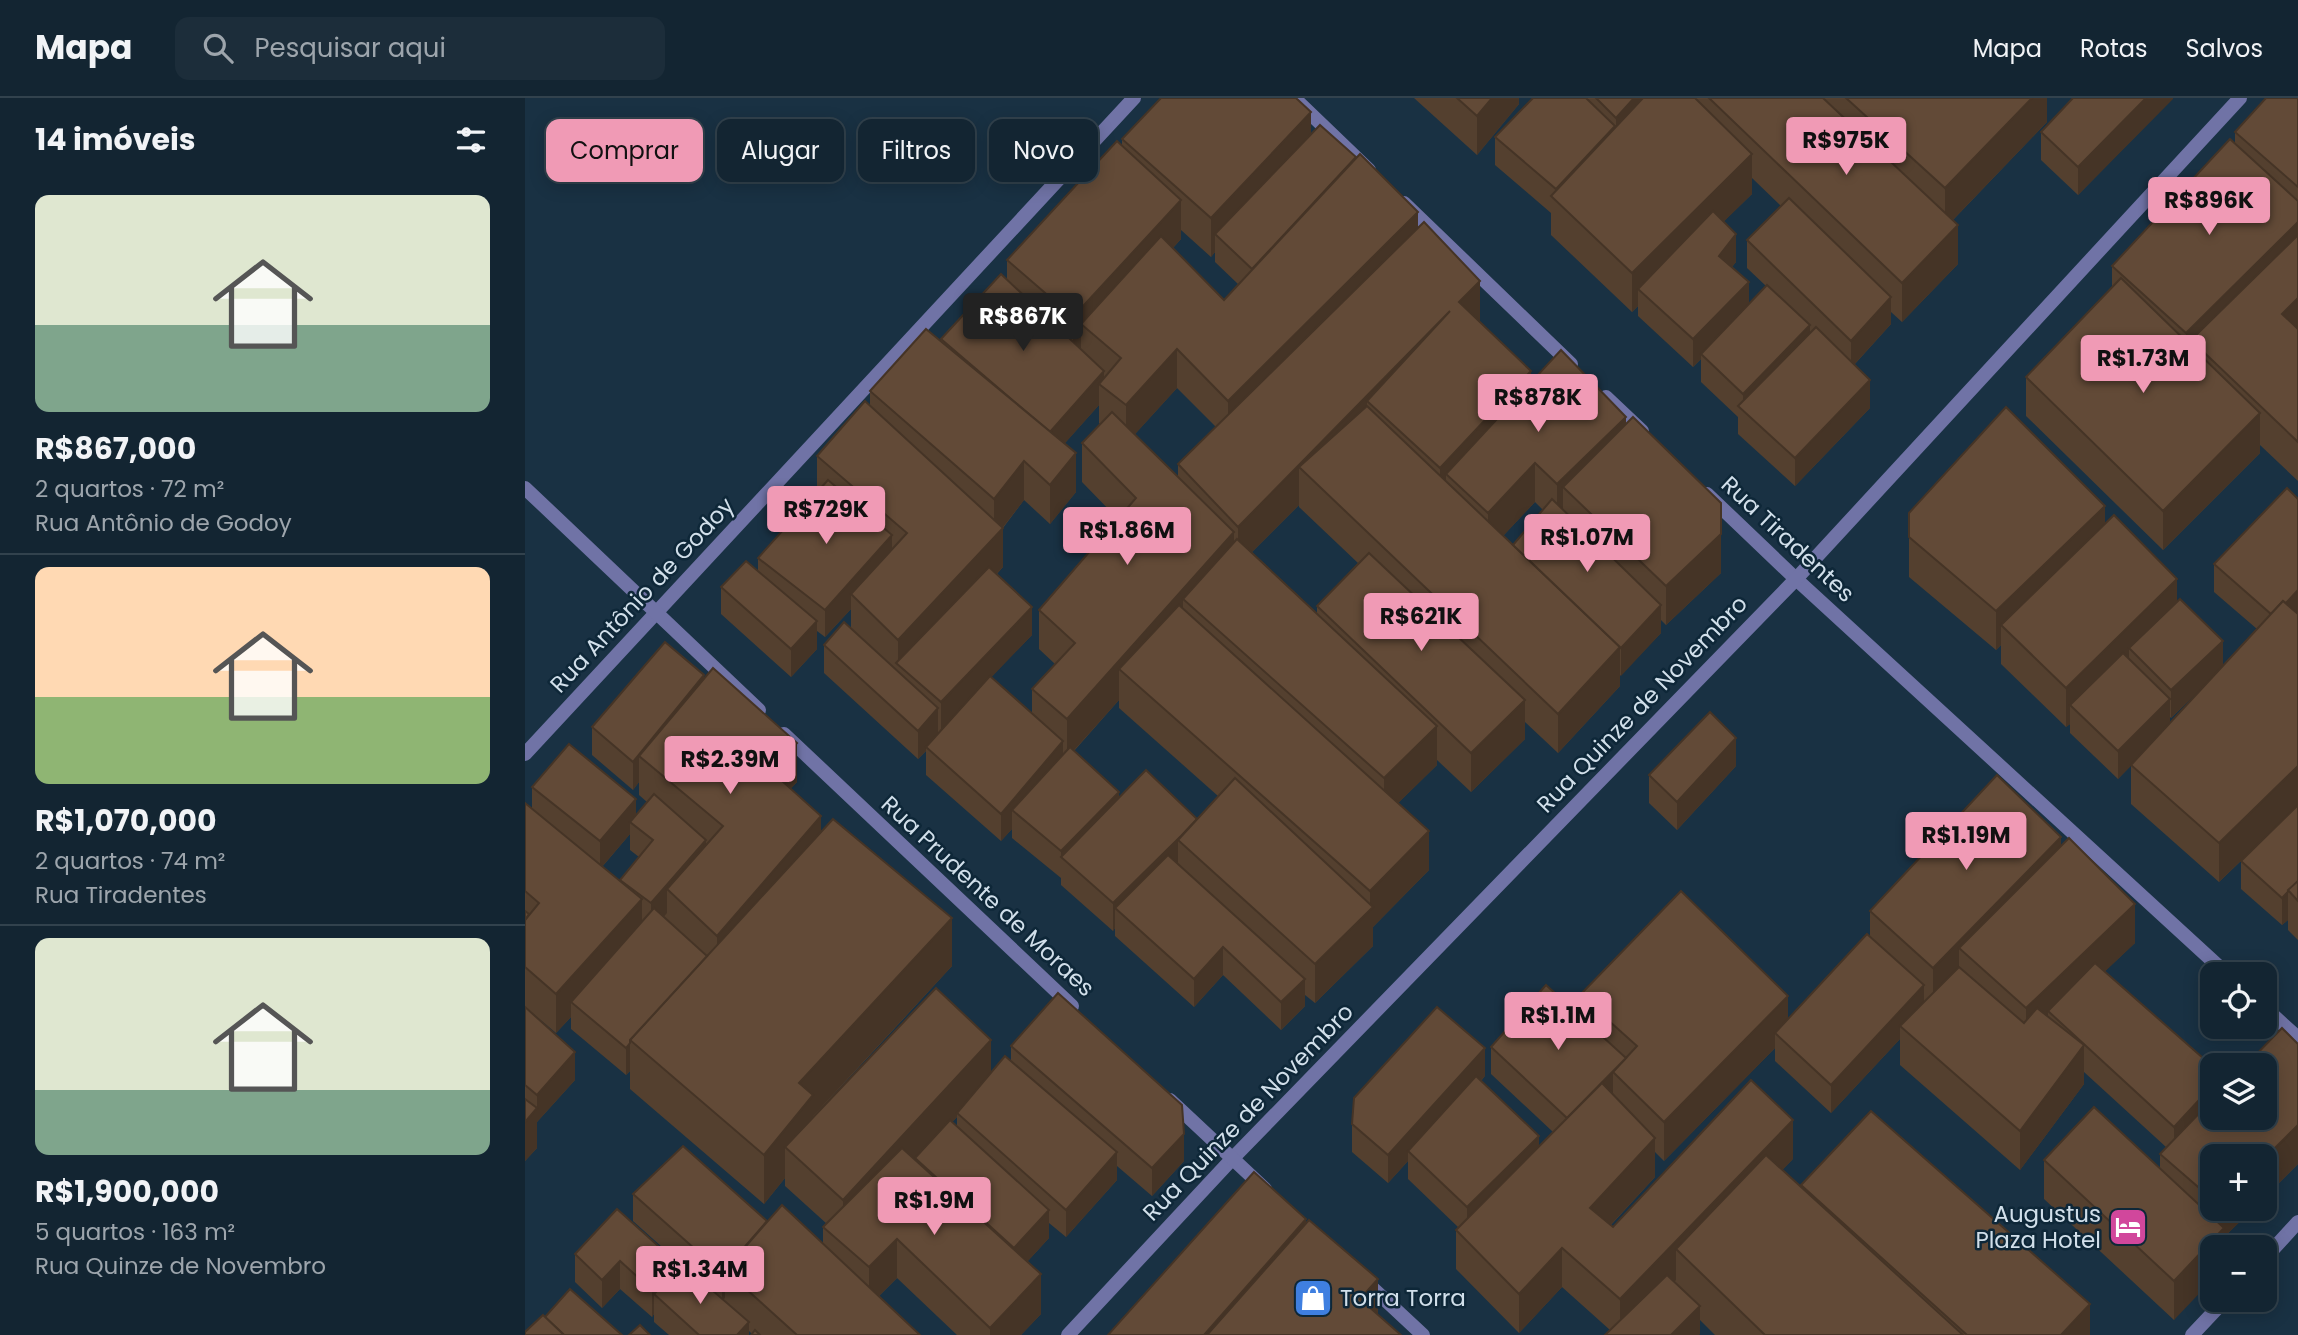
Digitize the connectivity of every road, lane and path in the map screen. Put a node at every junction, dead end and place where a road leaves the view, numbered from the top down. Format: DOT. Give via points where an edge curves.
graph roads {
  1 [pos="1134,98"];
  2 [pos="1294,98"];
  3 [pos="2240,98"];
  4 [pos="1655,444"];
  5 [pos="1696,483"];
  6 [pos="525,488"];
  7 [pos="1796,579"];
  8 [pos="657,613"];
  9 [pos="525,754"];
  10 [pos="2214,962"];
  11 [pos="1081,1015"];
  12 [pos="2277,1019"];
  13 [pos="2298,1038"];
  14 [pos="1162,1092"];
  15 [pos="1232,1159"];
  16 [pos="1272,1196"];
  17 [pos="2298,1222"];
  18 [pos="2277,1245"];
  19 [pos="1352,1270"];
  20 [pos="2214,1312"];
  21 [pos="1069,1335"];
  22 [pos="1423,1335"];
  23 [pos="2192,1335"];
  1 -- 8 [label="street, Rua Antônio de Godoy"];
  2 -- 4 [label="street"];
  3 -- 7 [label="street, Rua Quinze de Novembro"];
  5 -- 7 [label="street, Rua Tiradentes"];
  6 -- 8 [label="street, Rua Prudente de Moraes"];
  7 -- 10 [label="street, Rua Tiradentes"];
  7 -- 15 [label="street, Rua Quinze de Novembro"];
  8 -- 9 [label="street, Rua Antônio de Godoy"];
  8 -- 11 [label="street, Rua Prudente de Moraes"];
  12 -- 13 [label="street"];
  14 -- 15 [label="street"];
  15 -- 16 [label="street"];
  15 -- 21 [label="street, Rua Quinze de Novembro"];
  17 -- 18 [label="street"];
  19 -- 22 [label="street"];
  20 -- 23 [label="street"];
}
